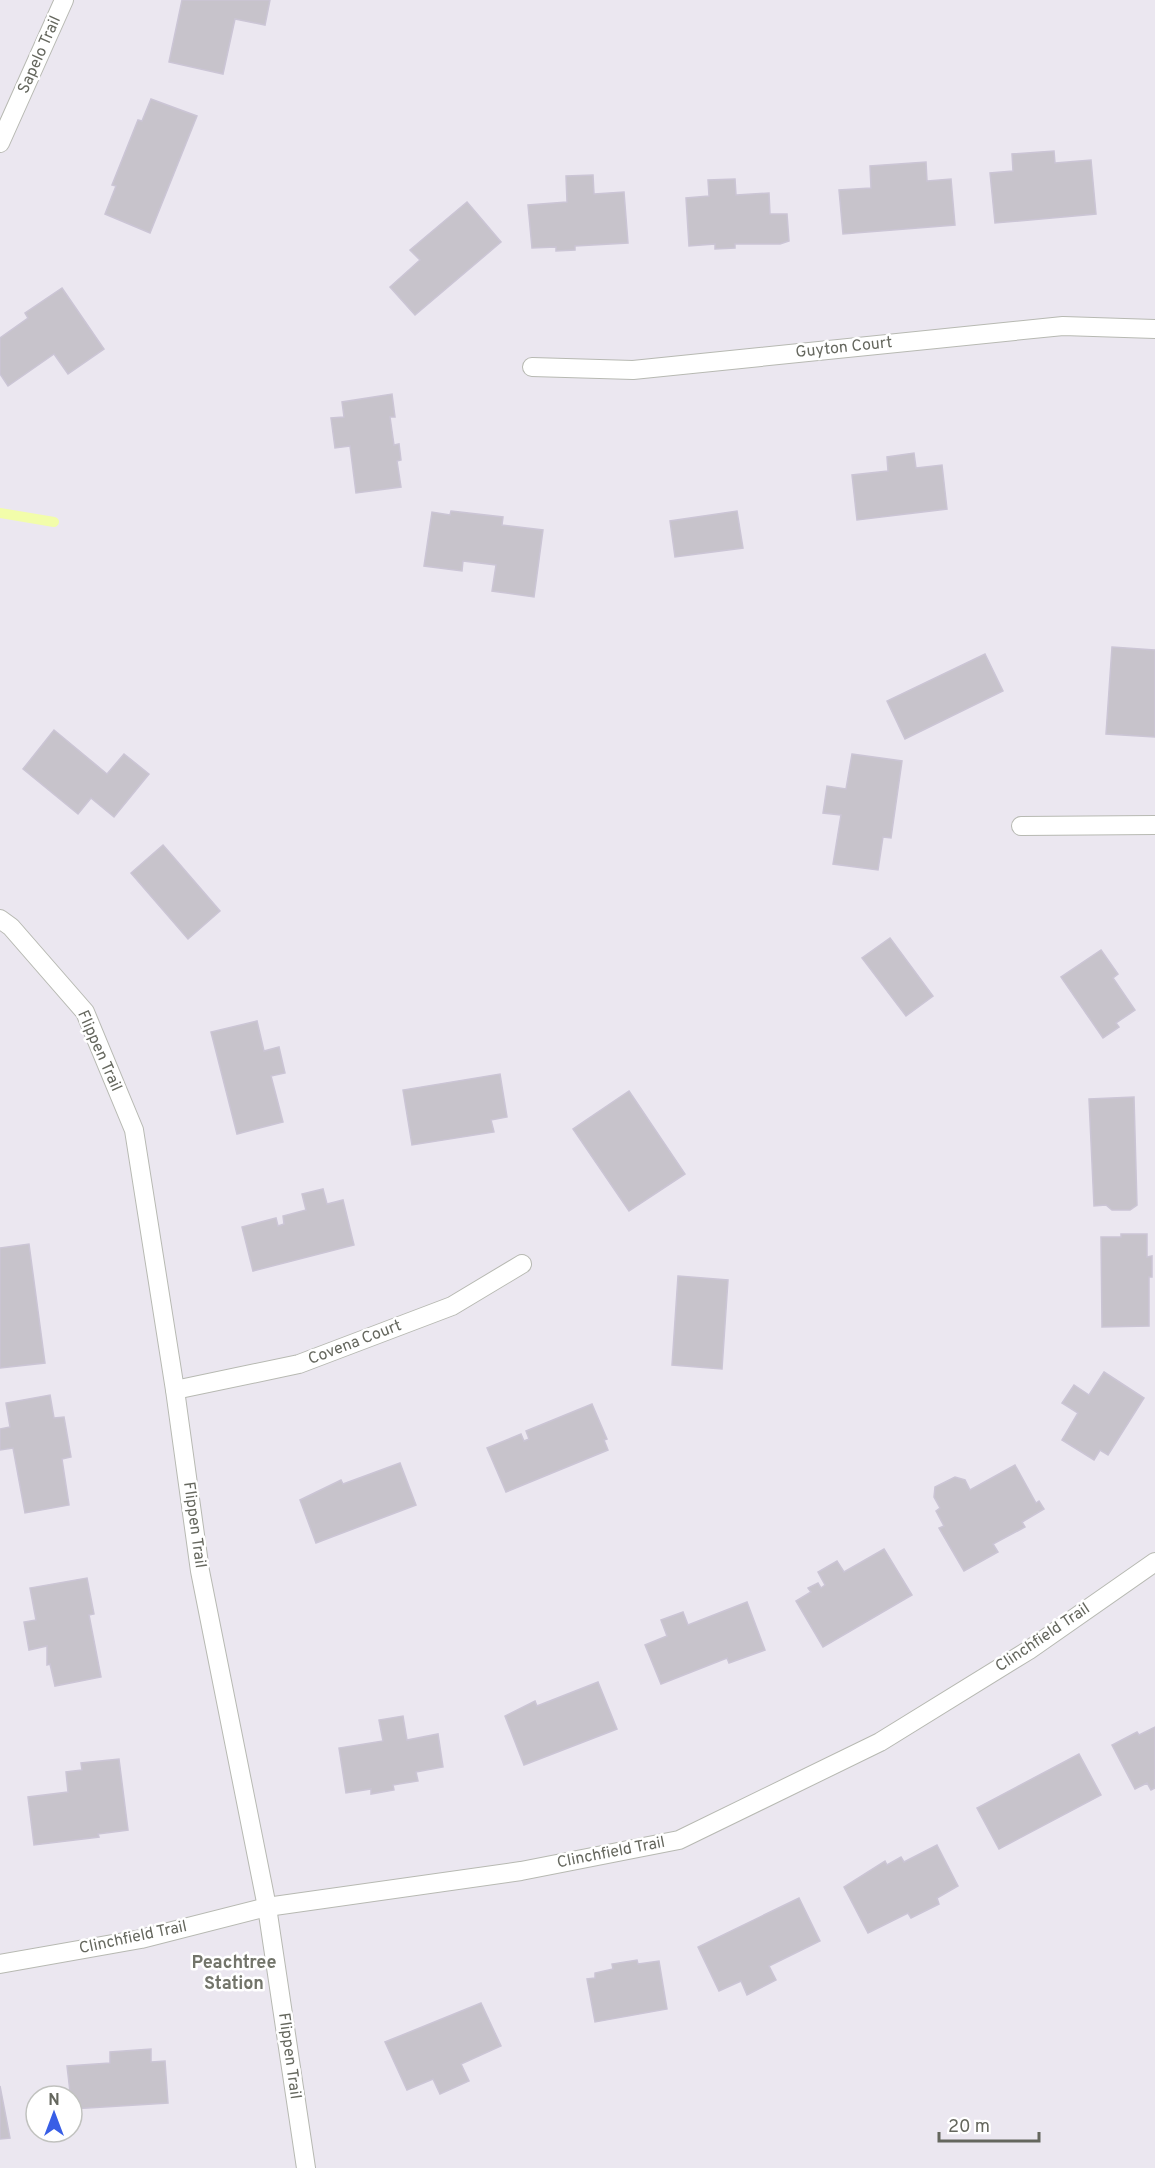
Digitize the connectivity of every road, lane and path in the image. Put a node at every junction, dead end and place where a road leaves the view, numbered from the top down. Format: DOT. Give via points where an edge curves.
graph roads {
  1 [pos="64,0"];
  2 [pos="0,143"];
  3 [pos="1155,329"];
  4 [pos="532,367"];
  5 [pos="1155,825"];
  6 [pos="1021,826"];
  7 [pos="0,919"];
  8 [pos="522,1264"];
  9 [pos="176,1390"];
  10 [pos="1155,1562"];
  11 [pos="267,1907"];
  12 [pos="0,1964"];
  13 [pos="306,2168"];
  1 -- 2 [label="street, Sapelo Trail"];
  3 -- 4 [label="street, Guyton Court" via="1063,326 633,370"];
  5 -- 6 [label="street"];
  7 -- 9 [label="street, Flippen Trail" via="85,1012 134,1130"];
  8 -- 9 [label="street, Covena Court" via="452,1306 299,1364"];
  9 -- 11 [label="street, Flippen Trail" via="200,1570"];
  10 -- 11 [label="street, Clinchfield Trail" via="1029,1650 880,1742 679,1840 521,1871"];
  11 -- 12 [label="street, Clinchfield Trail" via="141,1939"];
  11 -- 13 [label="street, Flippen Trail"];
}
